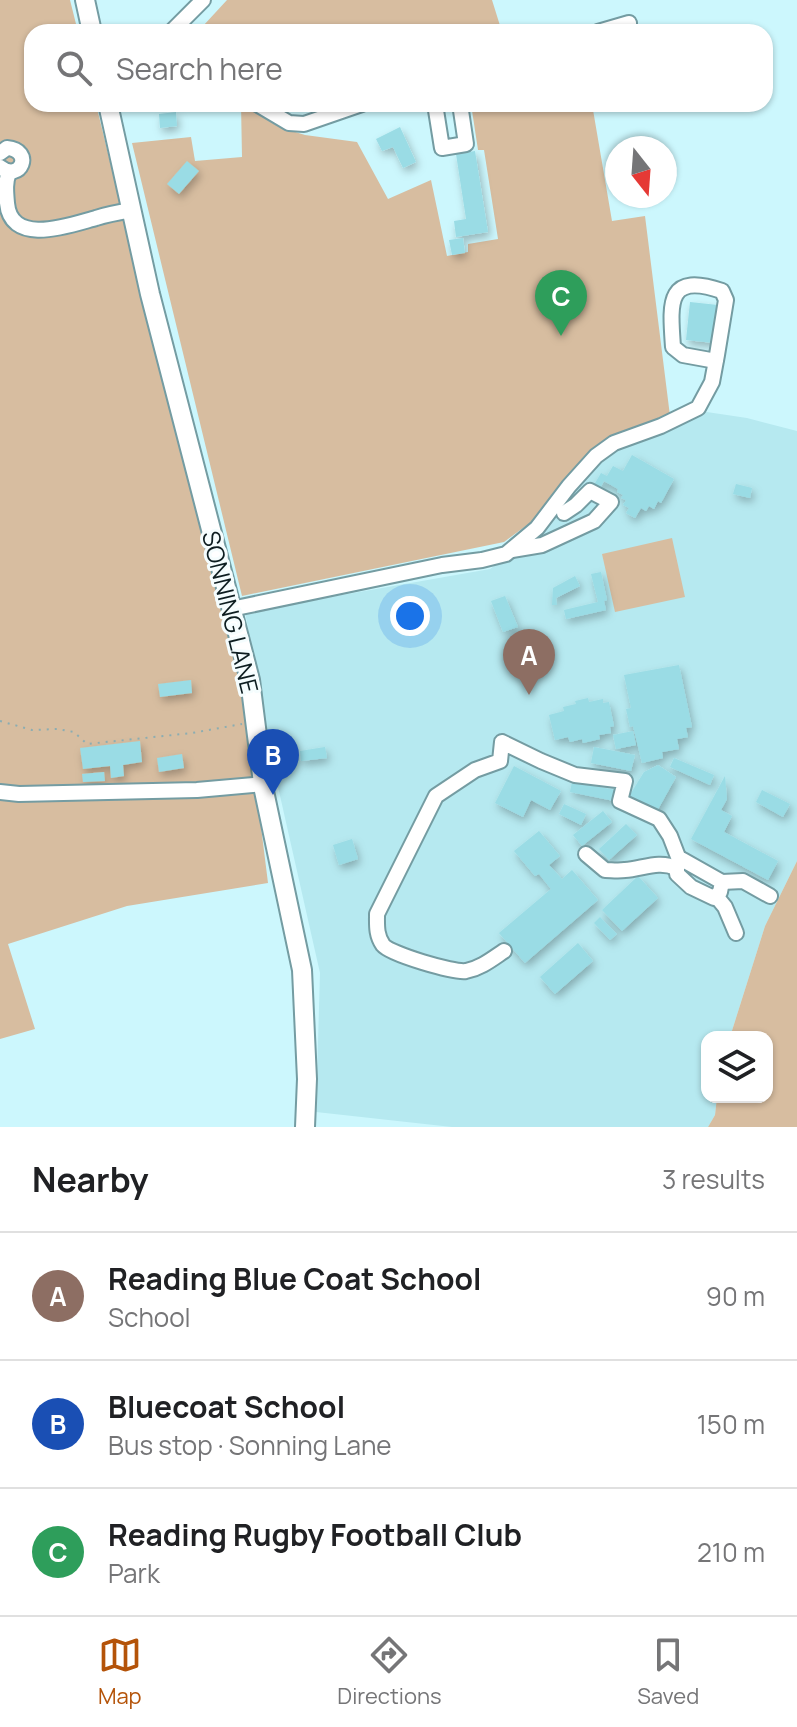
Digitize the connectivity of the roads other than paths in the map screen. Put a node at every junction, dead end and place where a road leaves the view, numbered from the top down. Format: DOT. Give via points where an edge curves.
graph roads {
  1 [pos="85,0"];
  2 [pos="203,0"];
  3 [pos="90,24"];
  4 [pos="179,24"];
  5 [pos="110,112"];
  6 [pos="270,112"];
  7 [pos="339,112"];
  8 [pos="436,112"];
  9 [pos="461,112"];
  10 [pos="0,153"];
  11 [pos="5,170"];
  12 [pos="132,210"];
  13 [pos="716,361"];
  14 [pos="564,513"];
  15 [pos="510,550"];
  16 [pos="231,609"];
  17 [pos="264,784"];
  18 [pos="0,792"];
  19 [pos="586,854"];
  20 [pos="678,865"];
  21 [pos="719,889"];
  22 [pos="770,896"];
  23 [pos="736,933"];
  24 [pos="504,951"];
  25 [pos="305,1127"];
  1 -- 3 [label="main road"];
  2 -- 4 [label="street"];
  5 -- 12 [label="main road, SONNING LANE"];
  6 -- 7 [label="street" via="289,123 304,124"];
  8 -- 9 [label="street" via="442,148 466,144"];
  10 -- 11 [label="street" via="11,148 21,155 20,167"];
  11 -- 12 [label="street" via="7,208 13,221 25,227 65,227"];
  12 -- 16 [label="main road, SONNING LANE"];
  13 -- 13 [label="street" via="726,300 722,291 691,284 680,288 673,296 673,347 683,355"];
  13 -- 15 [label="street" via="698,408 614,443 596,456 537,528"];
  14 -- 15 [label="street" via="590,491 611,502 594,521 542,545"];
  15 -- 16 [label="street"];
  16 -- 17 [label="main road, SONNING LANE" via="250,680"];
  17 -- 18 [label="street" via="158,792"];
  17 -- 25 [label="main road, SONNING LANE" via="302,970"];
  19 -- 20 [label="street" via="605,870"];
  20 -- 21 [label="street" via="683,860"];
  20 -- 24 [label="street" via="659,819 620,801 625,781 575,775 502,742 500,761 475,770 436,796 377,914 377,932 384,946 400,955 461,972 479,968"];
  21 -- 22 [label="street" via="743,881"];
  21 -- 23 [label="street"];
}
